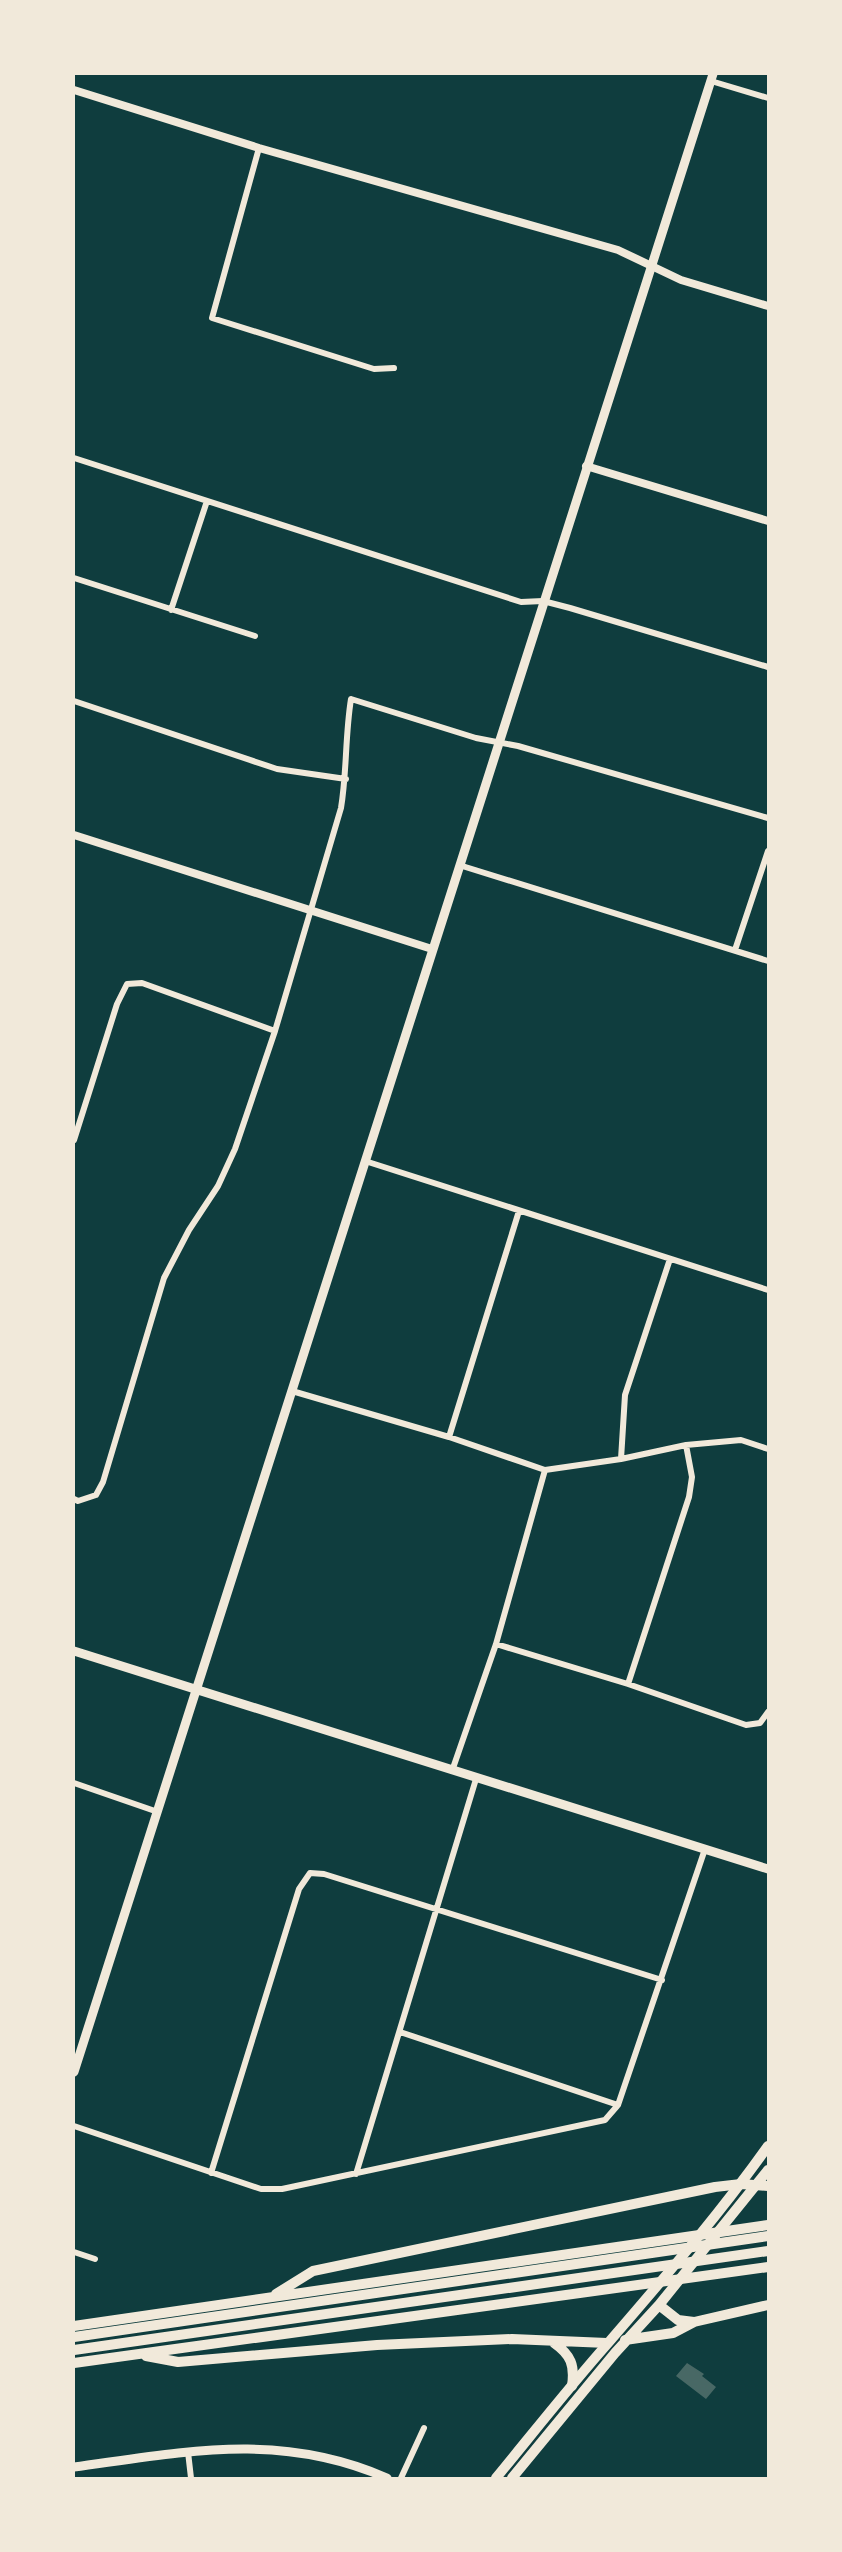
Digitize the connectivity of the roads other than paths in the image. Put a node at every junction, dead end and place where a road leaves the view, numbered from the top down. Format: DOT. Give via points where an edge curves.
graph roads {
  1 [pos="712,77"];
  2 [pos="74,90"];
  3 [pos="768,98"];
  4 [pos="259,148"];
  5 [pos="652,265"];
  6 [pos="768,306"];
  7 [pos="394,368"];
  8 [pos="74,458"];
  9 [pos="586,466"];
  10 [pos="207,501"];
  11 [pos="768,521"];
  12 [pos="74,579"];
  13 [pos="543,601"];
  14 [pos="172,610"];
  15 [pos="255,636"];
  16 [pos="768,667"];
  17 [pos="74,701"];
  18 [pos="497,743"];
  19 [pos="346,779"];
  20 [pos="768,818"];
  21 [pos="74,835"];
  22 [pos="768,851"];
  23 [pos="459,865"];
  24 [pos="309,912"];
  25 [pos="432,949"];
  26 [pos="735,950"];
  27 [pos="768,961"];
  28 [pos="275,1031"];
  29 [pos="74,1140"];
  30 [pos="365,1161"];
  31 [pos="519,1211"];
  32 [pos="670,1259"];
  33 [pos="768,1290"];
  34 [pos="292,1391"];
  35 [pos="449,1437"];
  36 [pos="686,1446"];
  37 [pos="768,1448"];
  38 [pos="621,1459"];
  39 [pos="545,1470"];
  40 [pos="74,1499"];
  41 [pos="496,1644"];
  42 [pos="74,1651"];
  43 [pos="628,1684"];
  44 [pos="196,1690"];
  45 [pos="768,1712"];
  46 [pos="452,1771"];
  47 [pos="476,1779"];
  48 [pos="74,1783"];
  49 [pos="155,1811"];
  50 [pos="705,1849"];
  51 [pos="768,1869"];
  52 [pos="439,1909"];
  53 [pos="662,1980"];
  54 [pos="400,2032"];
  55 [pos="74,2072"];
  56 [pos="618,2105"];
  57 [pos="74,2126"];
  58 [pos="768,2146"];
  59 [pos="768,2170"];
  60 [pos="211,2173"];
  61 [pos="356,2174"];
  62 [pos="741,2184"];
  63 [pos="763,2185"];
  64 [pos="768,2225"];
  65 [pos="768,2236"];
  66 [pos="768,2251"];
  67 [pos="74,2252"];
  68 [pos="95,2259"];
  69 [pos="768,2267"];
  70 [pos="273,2296"];
  71 [pos="644,2302"];
  72 [pos="660,2305"];
  73 [pos="768,2305"];
  74 [pos="694,2322"];
  75 [pos="74,2326"];
  76 [pos="74,2336"];
  77 [pos="627,2340"];
  78 [pos="551,2341"];
  79 [pos="607,2343"];
  80 [pos="74,2350"];
  81 [pos="133,2354"];
  82 [pos="74,2363"];
  83 [pos="572,2386"];
  84 [pos="424,2428"];
  85 [pos="188,2452"];
  86 [pos="74,2467"];
  87 [pos="373,2476"];
  88 [pos="191,2479"];
  89 [pos="387,2479"];
  90 [pos="401,2479"];
  91 [pos="496,2479"];
  92 [pos="512,2479"];
  1 -- 3 [label="street"];
  1 -- 5 [label="main road"];
  2 -- 4 [label="street"];
  4 -- 5 [label="street" via="618,250"];
  4 -- 7 [label="street" via="212,318 374,369"];
  5 -- 6 [label="street" via="681,280"];
  5 -- 9 [label="main road"];
  8 -- 10 [label="street"];
  9 -- 11 [label="street"];
  9 -- 13 [label="main road"];
  10 -- 13 [label="street" via="522,602"];
  10 -- 14 [label="street"];
  12 -- 14 [label="street"];
  13 -- 16 [label="street"];
  13 -- 18 [label="main road"];
  14 -- 15 [label="street"];
  17 -- 19 [label="street" via="277,769"];
  18 -- 19 [label="street" via="351,699"];
  18 -- 20 [label="street"];
  18 -- 23 [label="main road"];
  19 -- 24 [label="street"];
  21 -- 24 [label="street"];
  22 -- 26 [label="street"];
  23 -- 25 [label="main road"];
  23 -- 26 [label="street"];
  24 -- 25 [label="street"];
  24 -- 28 [label="street"];
  25 -- 30 [label="main road"];
  26 -- 27 [label="street"];
  28 -- 29 [label="street" via="142,983 127,984"];
  28 -- 40 [label="street" via="235,1149 164,1278 103,1482 96,1494"];
  30 -- 31 [label="street"];
  30 -- 34 [label="main road"];
  31 -- 32 [label="street"];
  31 -- 35 [label="street"];
  32 -- 33 [label="street"];
  32 -- 38 [label="street" via="625,1395"];
  34 -- 35 [label="street"];
  34 -- 44 [label="main road"];
  35 -- 39 [label="street"];
  36 -- 37 [label="street" via="741,1440"];
  36 -- 38 [label="street"];
  36 -- 43 [label="street" via="692,1477 690,1497"];
  38 -- 39 [label="street"];
  39 -- 41 [label="street"];
  41 -- 43 [label="street"];
  41 -- 46 [label="street"];
  42 -- 44 [label="main road"];
  43 -- 45 [label="street" via="746,1725 761,1723"];
  44 -- 46 [label="main road"];
  44 -- 49 [label="main road"];
  46 -- 47 [label="main road"];
  47 -- 50 [label="main road"];
  47 -- 52 [label="street"];
  48 -- 49 [label="street"];
  49 -- 55 [label="main road"];
  50 -- 51 [label="main road"];
  50 -- 53 [label="street"];
  52 -- 53 [label="street"];
  52 -- 54 [label="street"];
  52 -- 60 [label="street" via="310,1873 299,1889"];
  53 -- 56 [label="street"];
  54 -- 56 [label="street"];
  54 -- 61 [label="street"];
  56 -- 61 [label="street" via="605,2120 587,2125"];
  57 -- 60 [label="street"];
  58 -- 62 [label="main road"];
  59 -- 63 [label="main road"];
  60 -- 61 [label="street" via="261,2189"];
  62 -- 63 [label="highway"];
  62 -- 70 [label="highway" via="313,2270"];
  62 -- 71 [label="main road"];
  63 -- 72 [label="main road"];
  64 -- 70 [label="highway"];
  65 -- 76 [label="highway"];
  66 -- 80 [label="highway"];
  67 -- 68 [label="street"];
  69 -- 81 [label="highway"];
  70 -- 75 [label="highway"];
  71 -- 77 [label="main road"];
  71 -- 79 [label="main road"];
  72 -- 74 [label="main road" via="678,2320"];
  72 -- 77 [label="main road"];
  73 -- 74 [label="main road"];
  74 -- 77 [label="main road" via="673,2333"];
  77 -- 79 [label="main road"];
  77 -- 92 [label="main road"];
  78 -- 79 [label="highway"];
  78 -- 81 [label="highway" via="377,2345 178,2361"];
  78 -- 83 [label="highway" via="571,2360"];
  79 -- 83 [label="main road"];
  81 -- 82 [label="highway"];
  83 -- 91 [label="main road"];
  84 -- 90 [label="street"];
  85 -- 86 [label="main road"];
  85 -- 87 [label="main road" via="276,2449 338,2461"];
  85 -- 88 [label="street"];
  87 -- 89 [label="main road"];
}
